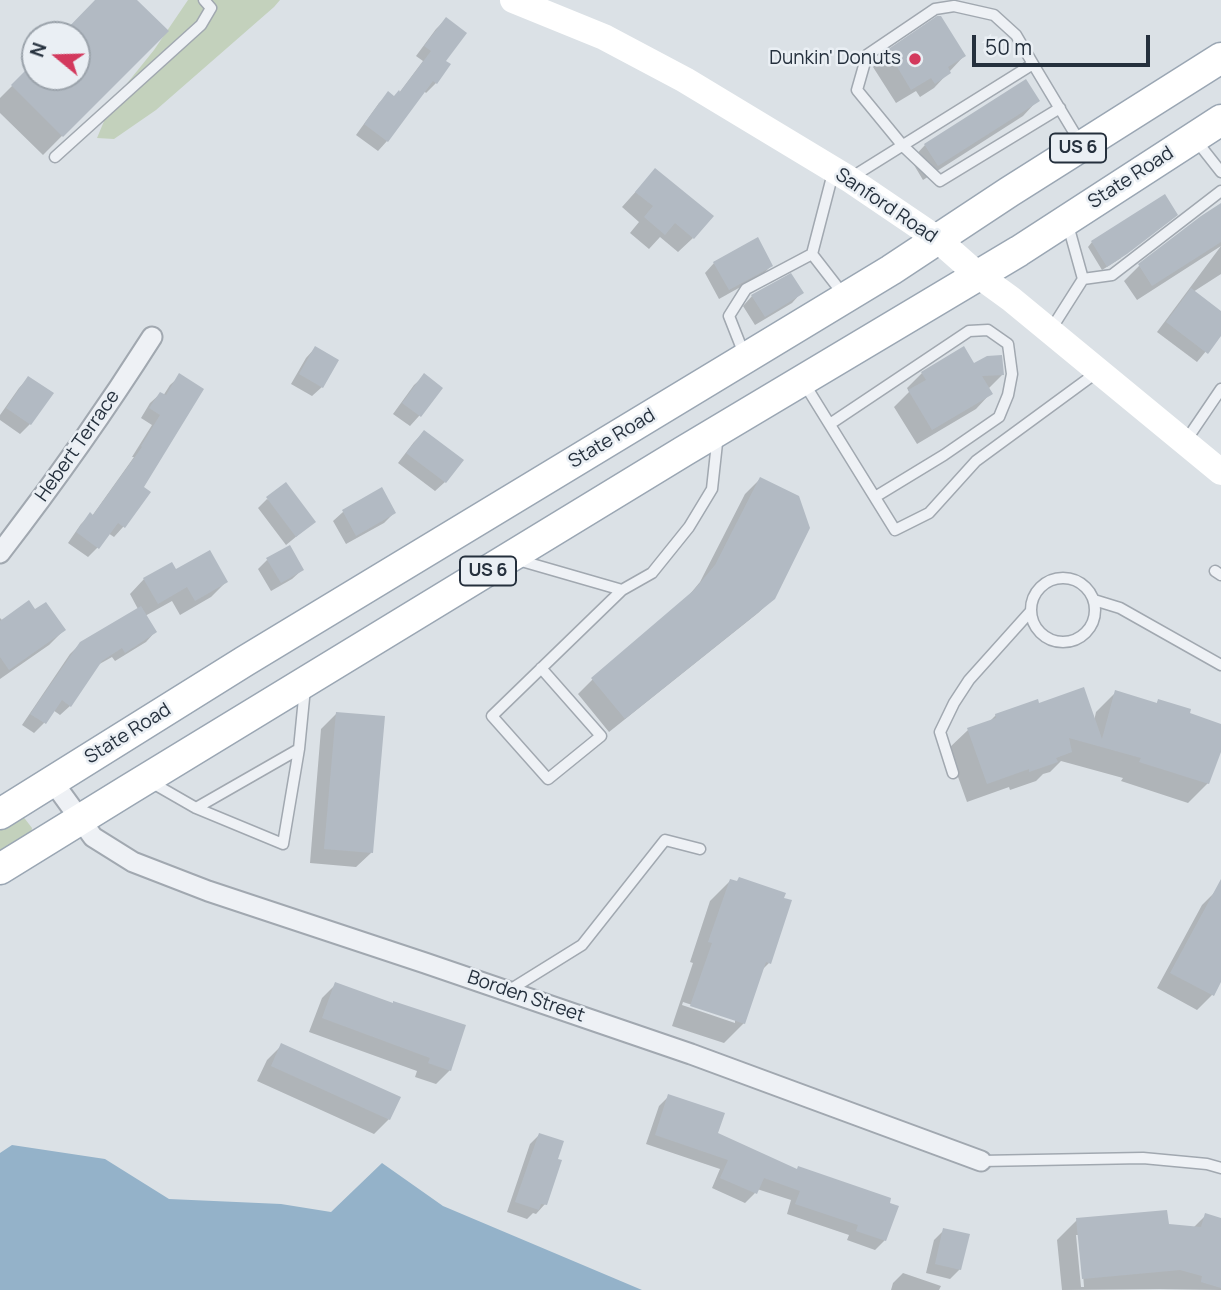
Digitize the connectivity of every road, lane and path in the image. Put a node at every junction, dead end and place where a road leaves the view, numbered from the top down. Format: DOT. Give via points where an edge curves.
graph roads {
  1 [pos="204,0"];
  2 [pos="513,0"];
  3 [pos="1221,58"];
  4 [pos="1033,64"];
  5 [pos="1060,108"];
  6 [pos="1221,120"];
  7 [pos="1194,137"];
  8 [pos="1082,145"];
  9 [pos="903,146"];
  10 [pos="55,157"];
  11 [pos="1221,172"];
  12 [pos="842,175"];
  13 [pos="1221,191"];
  14 [pos="1066,220"];
  15 [pos="936,238"];
  16 [pos="813,254"];
  17 [pos="978,275"];
  18 [pos="1083,279"];
  19 [pos="845,297"];
  20 [pos="1049,331"];
  21 [pos="152,337"];
  22 [pos="745,358"];
  23 [pos="1097,371"];
  24 [pos="802,380"];
  25 [pos="1221,389"];
  26 [pos="830,424"];
  27 [pos="716,432"];
  28 [pos="1185,443"];
  29 [pos="1221,472"];
  30 [pos="874,497"];
  31 [pos="0,553"];
  32 [pos="510,558"];
  33 [pos="622,590"];
  34 [pos="1094,600"];
  35 [pos="1030,612"];
  36 [pos="1221,665"];
  37 [pos="541,668"];
  38 [pos="306,682"];
  39 [pos="299,749"];
  40 [pos="953,773"];
  41 [pos="146,779"];
  42 [pos="53,782"];
  43 [pos="196,808"];
  44 [pos="0,814"];
  45 [pos="80,820"];
  46 [pos="700,849"];
  47 [pos="0,869"];
  48 [pos="508,991"];
  49 [pos="981,1161"];
  50 [pos="1221,1168"];
  1 -- 10 [label="lane" via="211,8 201,25"];
  2 -- 12 [label="street, Sanford Road" via="615,43 685,80"];
  3 -- 8 [label="main road, State Road / US 6"];
  4 -- 5 [label="lane"];
  4 -- 9 [label="lane"];
  4 -- 9 [label="lane" via="1016,36 994,15 954,6 936,9 867,55 857,90"];
  5 -- 8 [label="lane"];
  5 -- 9 [label="lane" via="940,181"];
  6 -- 7 [label="main road, State Road / US 6"];
  7 -- 11 [label="lane"];
  7 -- 14 [label="main road, State Road / US 6"];
  8 -- 15 [label="main road, State Road / US 6"];
  9 -- 12 [label="lane"];
  12 -- 15 [label="street, Sanford Road"];
  12 -- 16 [label="lane"];
  13 -- 18 [label="lane" via="1112,275"];
  14 -- 17 [label="main road, State Road / US 6"];
  14 -- 18 [label="lane"];
  15 -- 17 [label="street, Sanford Road"];
  15 -- 19 [label="main road, State Road / US 6"];
  16 -- 19 [label="lane"];
  16 -- 22 [label="lane" via="746,289 729,316"];
  17 -- 20 [label="street, Sanford Road"];
  17 -- 24 [label="main road, State Road / US 6"];
  18 -- 20 [label="lane"];
  19 -- 22 [label="main road, State Road / US 6"];
  20 -- 23 [label="street, Sanford Road"];
  21 -- 31 [label="street, Hebert Terrace"];
  22 -- 42 [label="main road, State Road / US 6"];
  23 -- 28 [label="street, Sanford Road"];
  23 -- 30 [label="lane" via="976,461 929,513 895,530"];
  24 -- 26 [label="lane"];
  24 -- 27 [label="main road, State Road / US 6"];
  25 -- 28 [label="lane"];
  26 -- 30 [label="lane"];
  26 -- 30 [label="lane" via="969,331 988,330 1008,344 1012,374 999,417"];
  27 -- 32 [label="main road, State Road / US 6"];
  27 -- 33 [label="lane" via="712,489 652,573"];
  28 -- 29 [label="street, Sanford Road"];
  32 -- 33 [label="lane"];
  32 -- 38 [label="main road, State Road / US 6"];
  33 -- 37 [label="lane"];
  34 -- 35 [label="lane" via="1083,585 1066,578 1048,581 1035,594"];
  34 -- 35 [label="lane" via="1095,618 1085,634 1069,643 1051,641 1036,629"];
  34 -- 36 [label="lane" via="1120,608"];
  35 -- 40 [label="lane" via="969,680 940,732"];
  37 -- 37 [label="lane" via="492,716 548,779 601,736"];
  38 -- 39 [label="lane"];
  38 -- 41 [label="main road, State Road / US 6"];
  39 -- 43 [label="lane"];
  39 -- 43 [label="lane" via="283,844"];
  41 -- 43 [label="lane"];
  41 -- 45 [label="main road, State Road / US 6"];
  42 -- 44 [label="main road, State Road / US 6"];
  42 -- 45 [label="street, Borden Street"];
  45 -- 47 [label="main road, State Road / US 6"];
  45 -- 48 [label="street, Borden Street" via="93,837 133,862"];
  46 -- 48 [label="lane" via="665,840 582,945"];
  48 -- 49 [label="street, Borden Street"];
  49 -- 50 [label="lane" via="1143,1158"];
}
